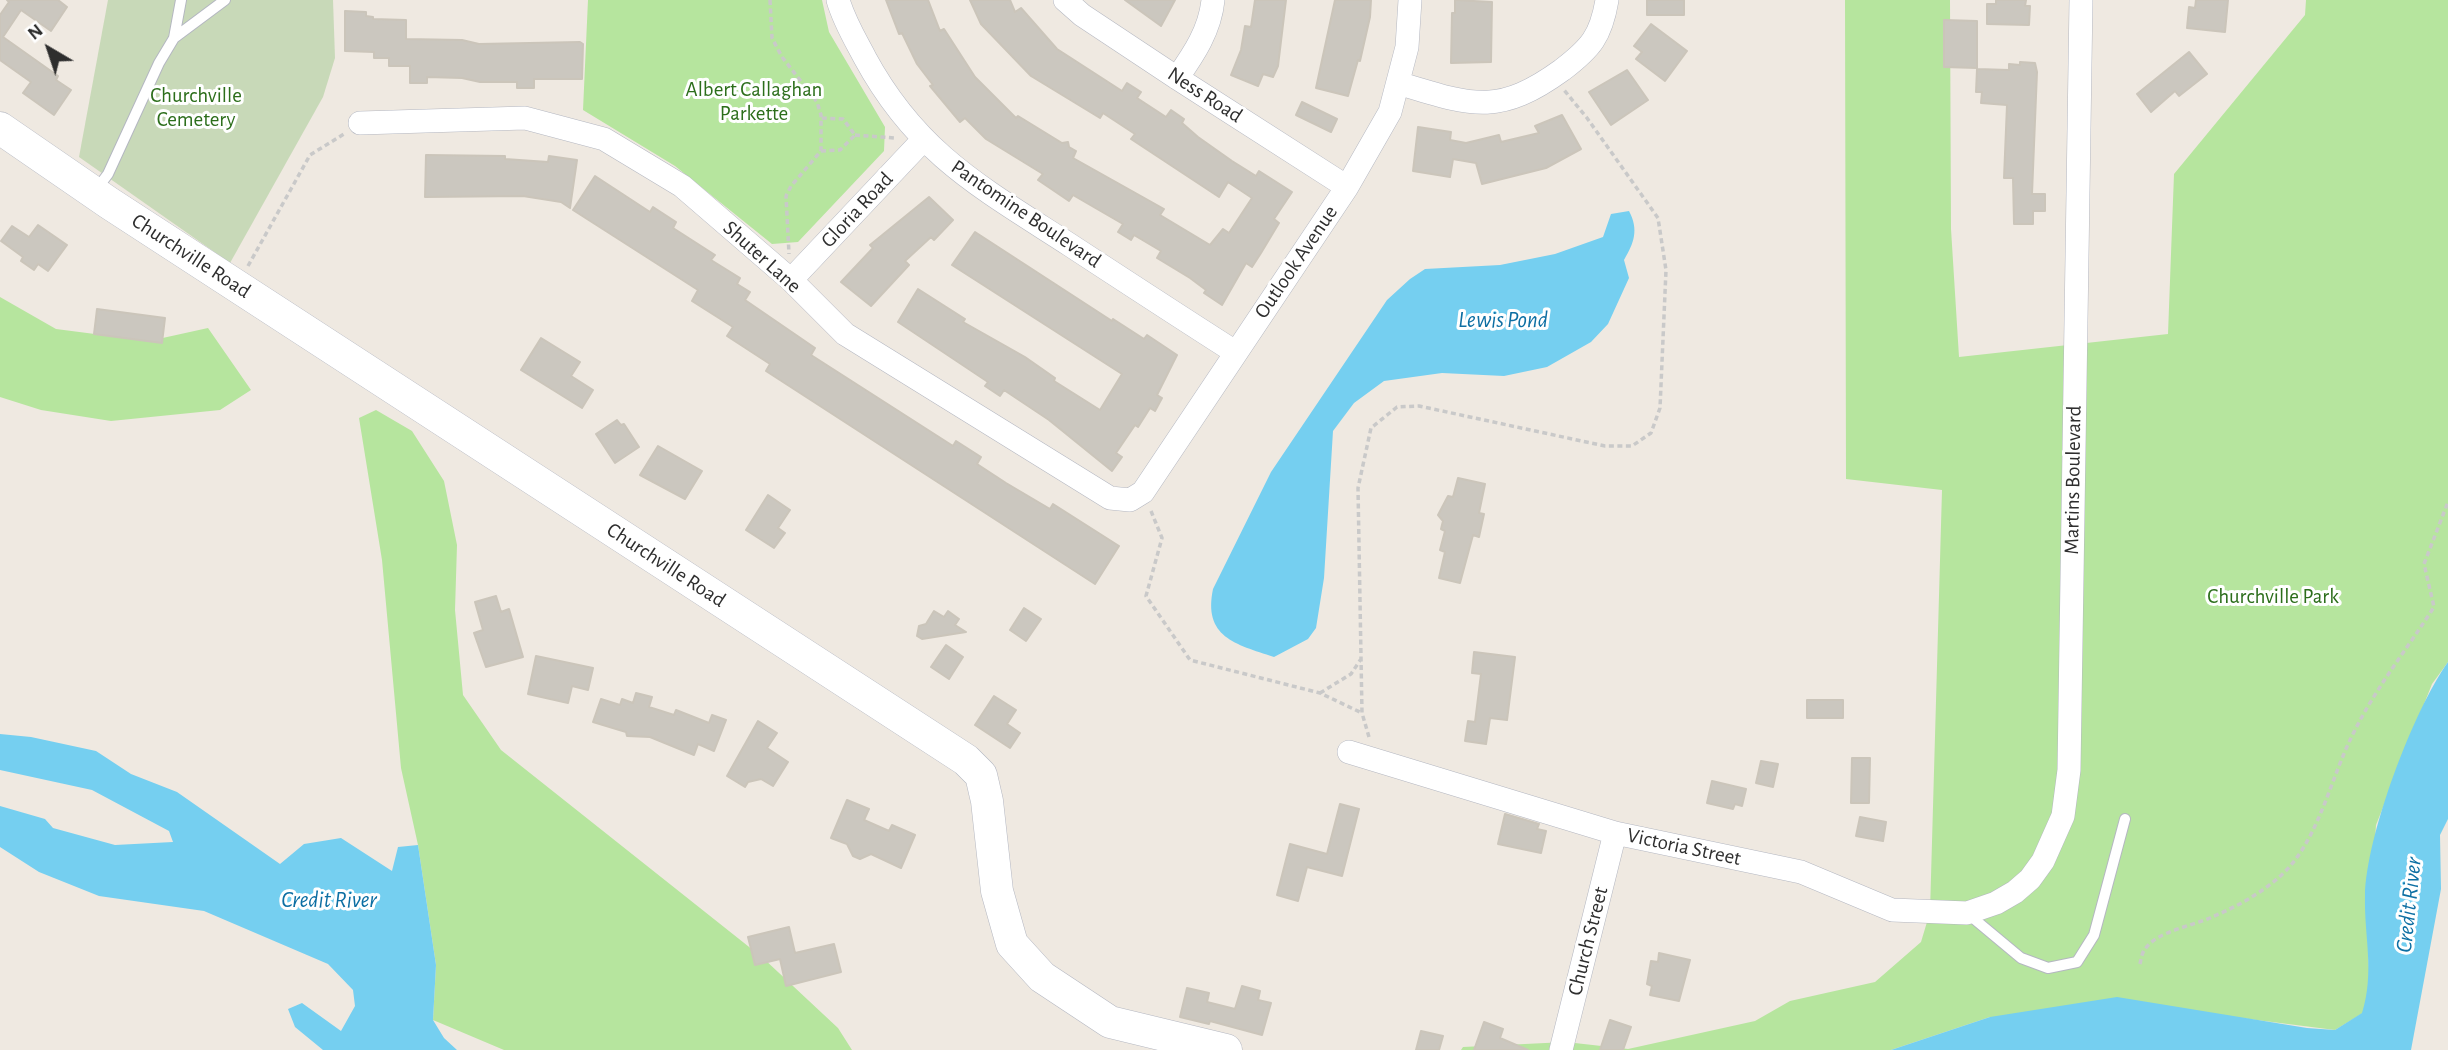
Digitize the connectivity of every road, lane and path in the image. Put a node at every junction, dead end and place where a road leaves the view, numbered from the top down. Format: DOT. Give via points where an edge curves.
graph roads {
  1 [pos="181,0"];
  2 [pos="225,0"];
  3 [pos="770,0"];
  4 [pos="838,0"];
  5 [pos="1065,0"];
  6 [pos="1213,0"];
  7 [pos="1410,0"];
  8 [pos="1607,0"];
  9 [pos="2081,0"];
  10 [pos="174,38"];
  11 [pos="1552,77"];
  12 [pos="1177,78"];
  13 [pos="1398,83"];
  14 [pos="821,118"];
  15 [pos="360,124"];
  16 [pos="0,128"];
  17 [pos="855,135"];
  18 [pos="923,140"];
  19 [pos="821,151"];
  20 [pos="1347,187"];
  21 [pos="94,193"];
  22 [pos="790,280"];
  23 [pos="237,286"];
  24 [pos="1236,352"];
  25 [pos="1137,496"];
  26 [pos="2448,502"];
  27 [pos="1362,657"];
  28 [pos="1321,693"];
  29 [pos="1362,713"];
  30 [pos="1349,752"];
  31 [pos="1375,759"];
  32 [pos="2125,819"];
  33 [pos="1615,833"];
  34 [pos="1967,913"];
  35 [pos="2140,964"];
  36 [pos="1226,1050"];
  37 [pos="1560,1050"];
  1 -- 10 [label="lane"];
  2 -- 10 [label="lane"];
  3 -- 14 [label="path" via="772,38 817,102"];
  4 -- 18 [label="street, Pantomine Boulevard" via="878,82"];
  5 -- 12 [label="street, Ness Road"];
  6 -- 12 [label="street" via="1196,51"];
  7 -- 13 [label="street, Outlook Avenue" via="1407,47"];
  8 -- 11 [label="street" via="1599,36"];
  9 -- 34 [label="street, Martins Boulevard" via="2069,769 2063,816 2043,861 2015,892"];
  10 -- 21 [label="lane" via="108,174"];
  11 -- 13 [label="street" via="1509,101 1481,103"];
  11 -- 27 [label="path" via="1658,218 1666,271 1660,408 1651,433 1632,446 1605,446 1419,406 1397,407 1371,428 1358,488"];
  12 -- 20 [label="street, Ness Road"];
  13 -- 20 [label="street, Outlook Avenue" via="1390,112"];
  14 -- 17 [label="path" via="843,119"];
  14 -- 19 [label="path"];
  15 -- 22 [label="street, Shuter Lane" via="524,118 604,139 682,186"];
  15 -- 23 [label="path" via="310,155"];
  16 -- 21 [label="street, Churchville Road"];
  17 -- 18 [label="path"];
  17 -- 19 [label="path" via="840,150"];
  18 -- 22 [label="street, Gloria Road"];
  18 -- 24 [label="street, Pantomine Boulevard" via="964,177"];
  19 -- 22 [label="path" via="786,196"];
  20 -- 24 [label="street, Outlook Avenue"];
  21 -- 23 [label="street, Churchville Road"];
  22 -- 25 [label="street, Shuter Lane" via="845,334 1110,498"];
  23 -- 36 [label="street, Churchville Road" via="966,760 981,775 988,801 997,891 1012,944 1041,977 1110,1022"];
  24 -- 25 [label="street, Outlook Avenue"];
  25 -- 28 [label="path" via="1162,538 1146,596 1190,660"];
  26 -- 35 [label="path" via="2424,564 2434,607 2388,670 2350,740 2327,805 2292,863 2278,878 2216,916 2160,937 2145,948"];
  27 -- 28 [label="path" via="1351,674"];
  27 -- 29 [label="path"];
  28 -- 29 [label="path"];
  29 -- 31 [label="path"];
  30 -- 31 [label="street, Victoria Street"];
  31 -- 33 [label="street, Victoria Street"];
  32 -- 34 [label="lane" via="2094,935 2077,962 2048,968 2021,958"];
  33 -- 34 [label="street, Victoria Street" via="1801,872 1892,909"];
  33 -- 37 [label="street, Church Street"];
}
